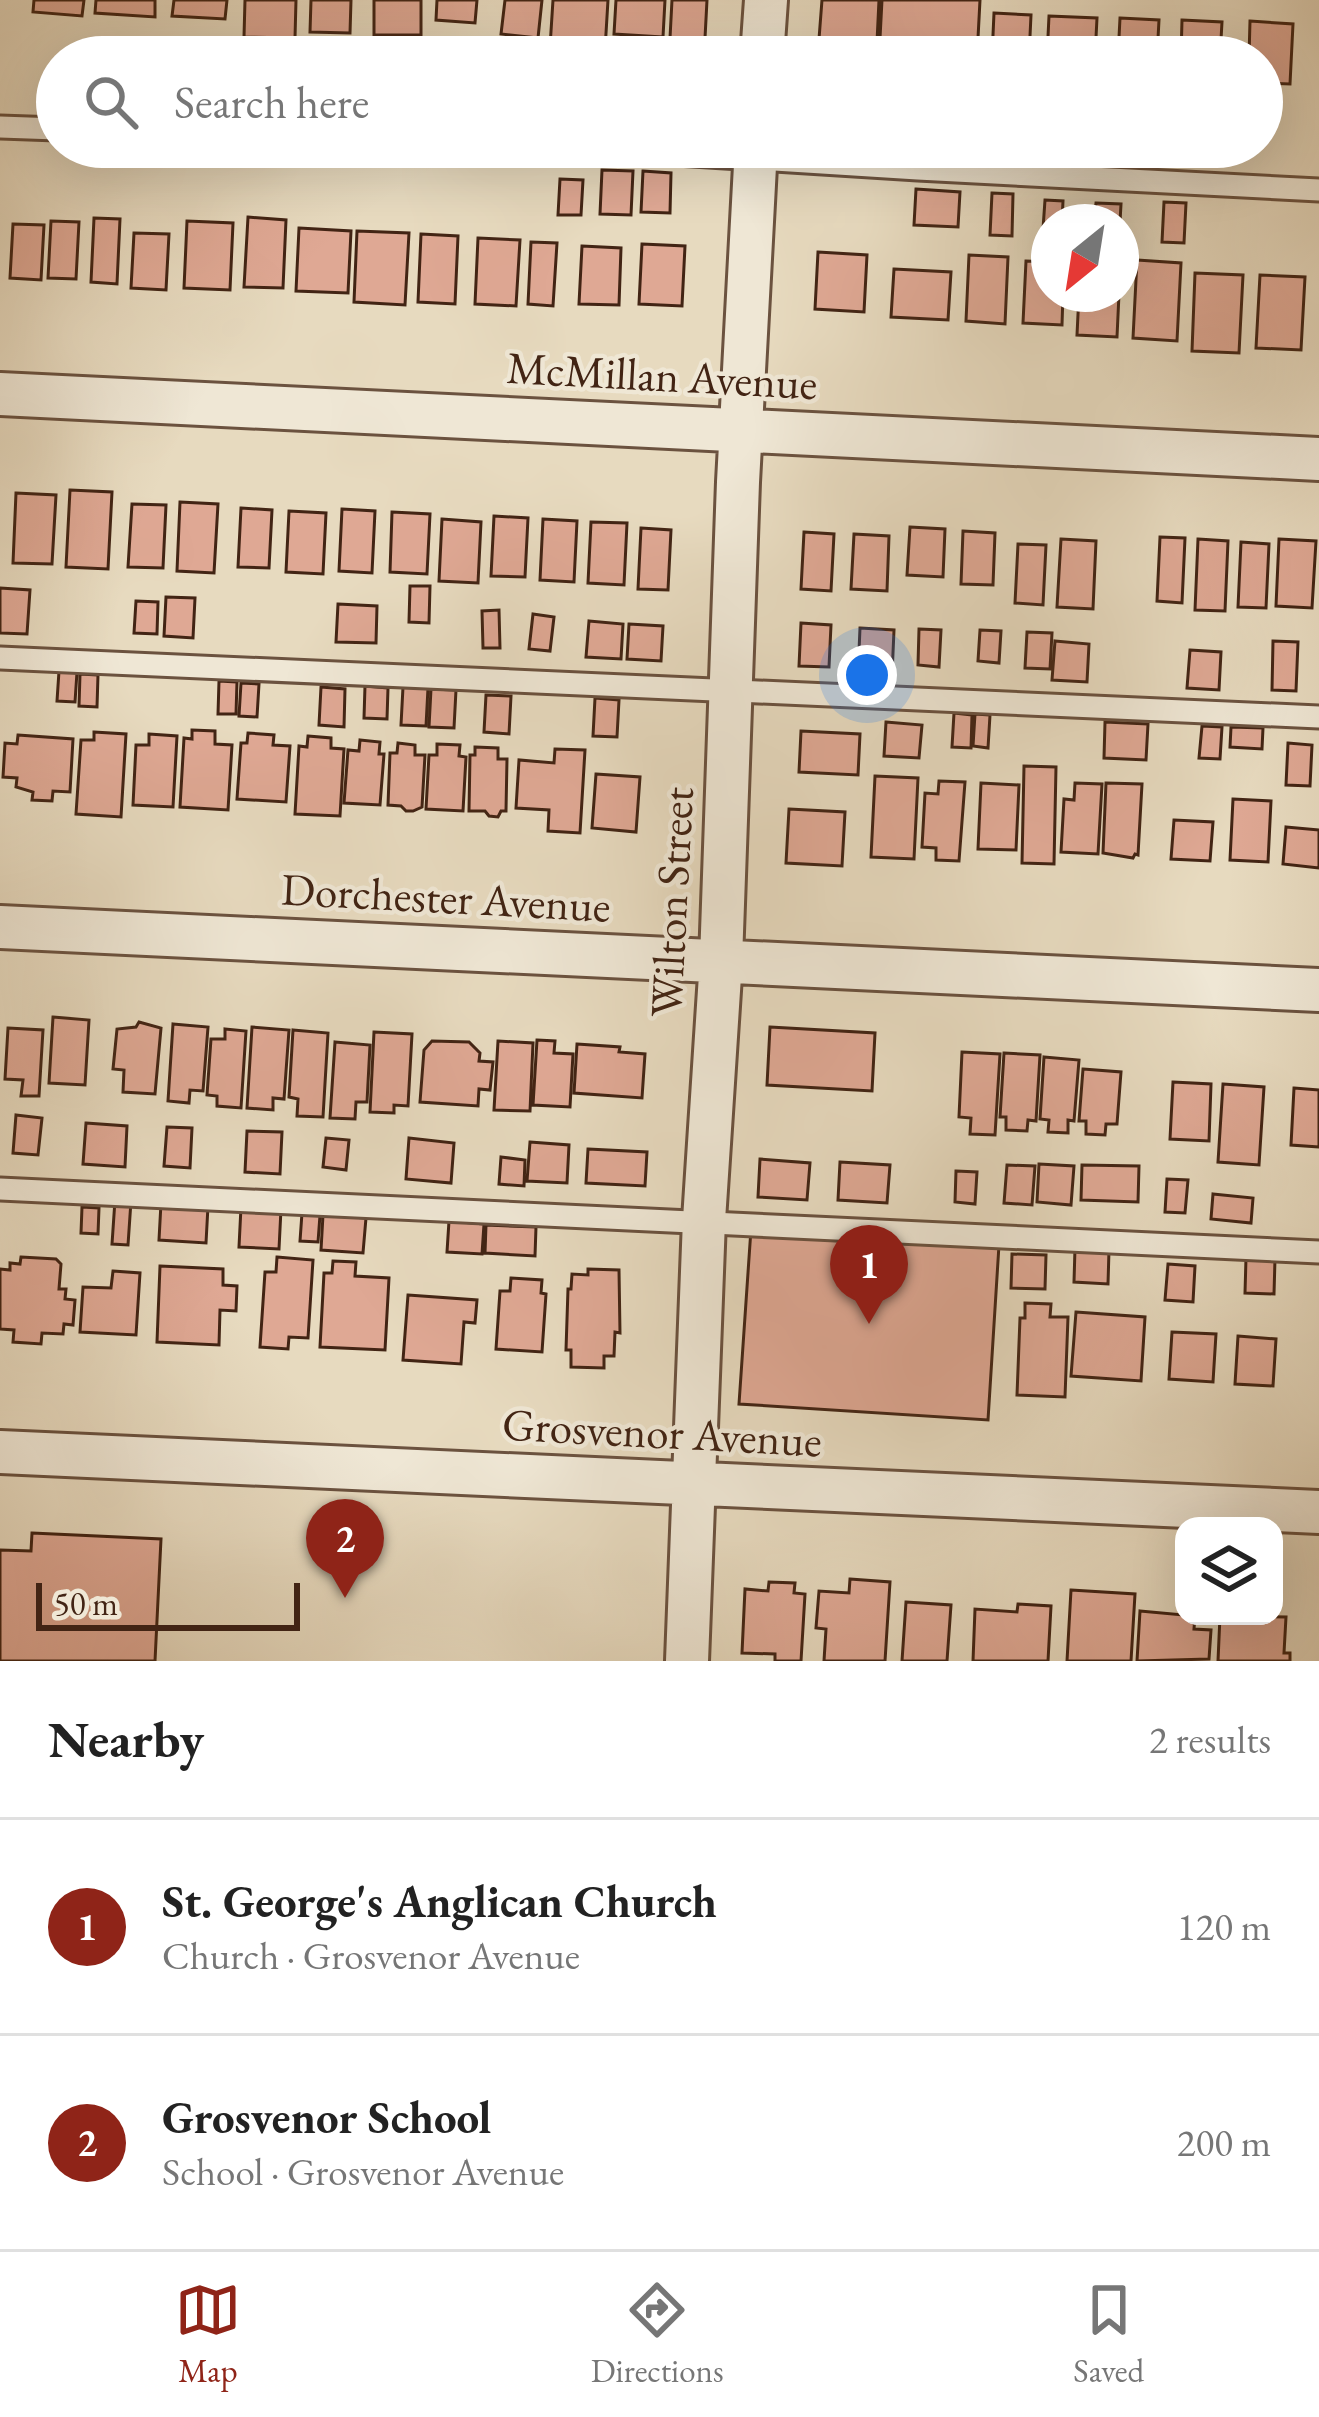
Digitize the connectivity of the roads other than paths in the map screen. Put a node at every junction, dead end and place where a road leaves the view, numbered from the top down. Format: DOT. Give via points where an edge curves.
graph roads {
  1 [pos="766,0"];
  2 [pos="763,36"];
  3 [pos="0,127"];
  4 [pos="36,128"];
  5 [pos="755,168"];
  6 [pos="984,168"];
  7 [pos="1319,190"];
  8 [pos="0,394"];
  9 [pos="742,430"];
  10 [pos="1319,459"];
  11 [pos="0,658"];
  12 [pos="731,692"];
  13 [pos="1319,717"];
  14 [pos="0,927"];
  15 [pos="721,961"];
  16 [pos="1319,990"];
  17 [pos="0,1189"];
  18 [pos="704,1220"];
  19 [pos="1319,1252"];
  20 [pos="0,1452"];
  21 [pos="695,1484"];
  22 [pos="1319,1512"];
  23 [pos="687,1661"];
  1 -- 2 [label="street"];
  3 -- 4 [label="lane"];
  5 -- 9 [label="street, Wilton Street"];
  6 -- 7 [label="lane"];
  8 -- 9 [label="street, McMillan Avenue"];
  9 -- 10 [label="street, McMillan Avenue"];
  9 -- 12 [label="street, Wilton Street"];
  11 -- 12 [label="lane"];
  12 -- 13 [label="lane"];
  12 -- 15 [label="street, Wilton Street"];
  14 -- 15 [label="street, Dorchester Avenue"];
  15 -- 16 [label="street, Dorchester Avenue"];
  15 -- 18 [label="street, Wilton Street"];
  17 -- 18 [label="lane"];
  18 -- 19 [label="lane"];
  18 -- 21 [label="street, Wilton Street"];
  20 -- 21 [label="street, Grosvenor Avenue"];
  21 -- 22 [label="street, Grosvenor Avenue"];
  21 -- 23 [label="street, Wilton Street"];
}
